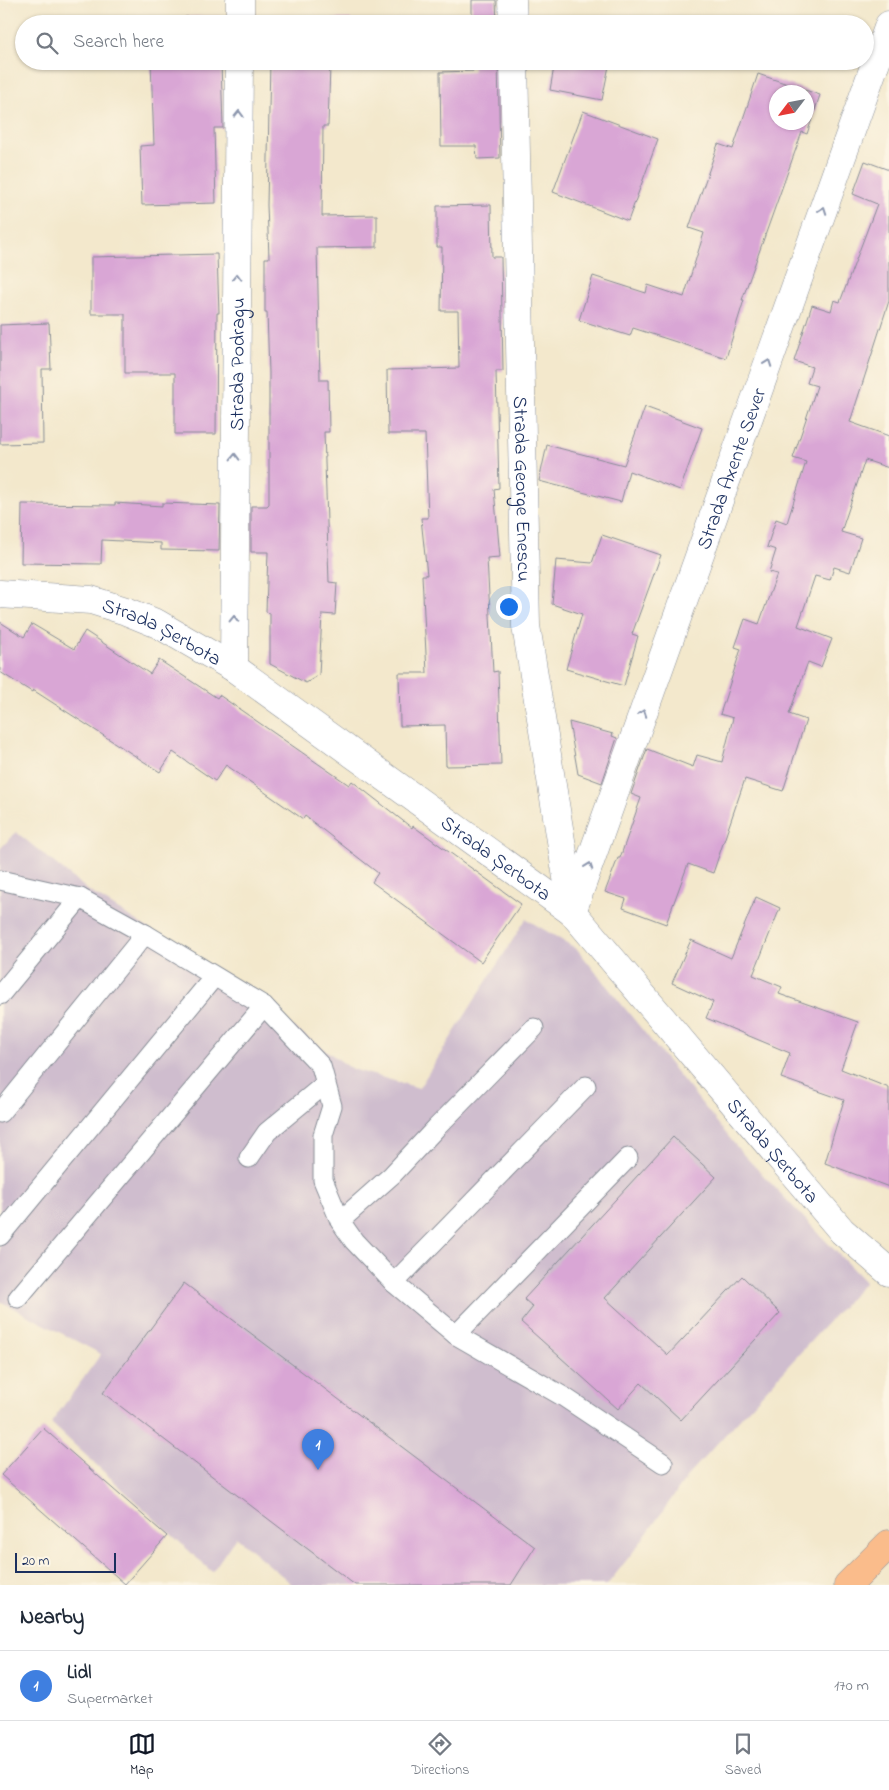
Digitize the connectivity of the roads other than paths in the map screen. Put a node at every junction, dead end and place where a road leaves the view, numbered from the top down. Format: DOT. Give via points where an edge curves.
graph roads {
  1 [pos="240,0"];
  2 [pos="512,0"];
  3 [pos="240,15"];
  4 [pos="513,15"];
  5 [pos="889,25"];
  6 [pos="874,67"];
  7 [pos="239,70"];
  8 [pos="514,70"];
  9 [pos="873,70"];
  10 [pos="0,594"];
  11 [pos="234,668"];
  12 [pos="0,880"];
  13 [pos="80,898"];
  14 [pos="572,912"];
  15 [pos="145,934"];
  16 [pos="214,977"];
  17 [pos="0,995"];
  18 [pos="264,1006"];
  19 [pos="534,1028"];
  20 [pos="325,1084"];
  21 [pos="586,1086"];
  22 [pos="0,1113"];
  23 [pos="249,1158"];
  24 [pos="628,1158"];
  25 [pos="340,1221"];
  26 [pos="0,1236"];
  27 [pos="889,1272"];
  28 [pos="394,1283"];
  29 [pos="18,1298"];
  30 [pos="456,1335"];
  31 [pos="662,1462"];
  32 [pos="889,1544"];
  33 [pos="848,1585"];
  1 -- 3 [label="street"];
  2 -- 4 [label="street"];
  6 -- 5 [label="street, Strada Axente Sever, one-way"];
  11 -- 7 [label="street, Strada Podragu, one-way"];
  8 -- 14 [label="street, Strada George Enescu" via="526,626"];
  14 -- 9 [label="street, Strada Axente Sever, one-way"];
  10 -- 11 [label="street, Strada Șerbota" via="91,600 126,611 158,624"];
  11 -- 14 [label="street, Strada Șerbota"];
  12 -- 13 [label="lane"];
  13 -- 15 [label="lane"];
  13 -- 17 [label="lane"];
  14 -- 27 [label="street, Strada Șerbota" via="842,1231"];
  15 -- 16 [label="lane"];
  15 -- 22 [label="lane"];
  16 -- 18 [label="lane"];
  16 -- 26 [label="lane"];
  18 -- 20 [label="lane" via="322,1066"];
  18 -- 29 [label="lane"];
  19 -- 25 [label="lane" via="392,1175"];
  20 -- 23 [label="lane" via="267,1132"];
  20 -- 25 [label="lane" via="332,1106 323,1135 323,1180"];
  21 -- 28 [label="lane"];
  24 -- 30 [label="lane"];
  25 -- 28 [label="lane" via="354,1241"];
  28 -- 30 [label="lane"];
  30 -- 31 [label="lane" via="564,1398"];
  32 -- 33 [label="main road"];
}
